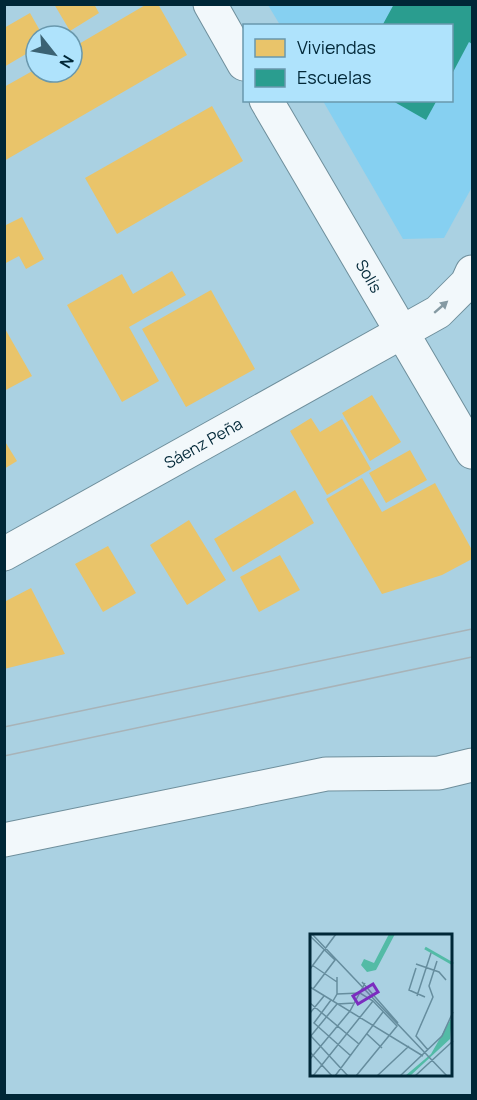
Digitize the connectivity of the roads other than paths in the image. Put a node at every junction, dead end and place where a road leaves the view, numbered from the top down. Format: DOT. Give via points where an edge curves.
graph roads {
  1 [pos="210,4"];
  2 [pos="243,62"];
  3 [pos="267,102"];
  4 [pos="472,272"];
  5 [pos="402,333"];
  6 [pos="472,452"];
  7 [pos="4,554"];
  8 [pos="472,765"];
  9 [pos="4,840"];
  1 -- 2 [label="street"];
  3 -- 5 [label="street, Solís"];
  5 -- 4 [label="street, Sáenz Peña, one-way" via="438,312"];
  5 -- 6 [label="street, Solís"];
  5 -- 7 [label="street, Sáenz Peña"];
  8 -- 9 [label="street" via="439,773 326,774"];
}
